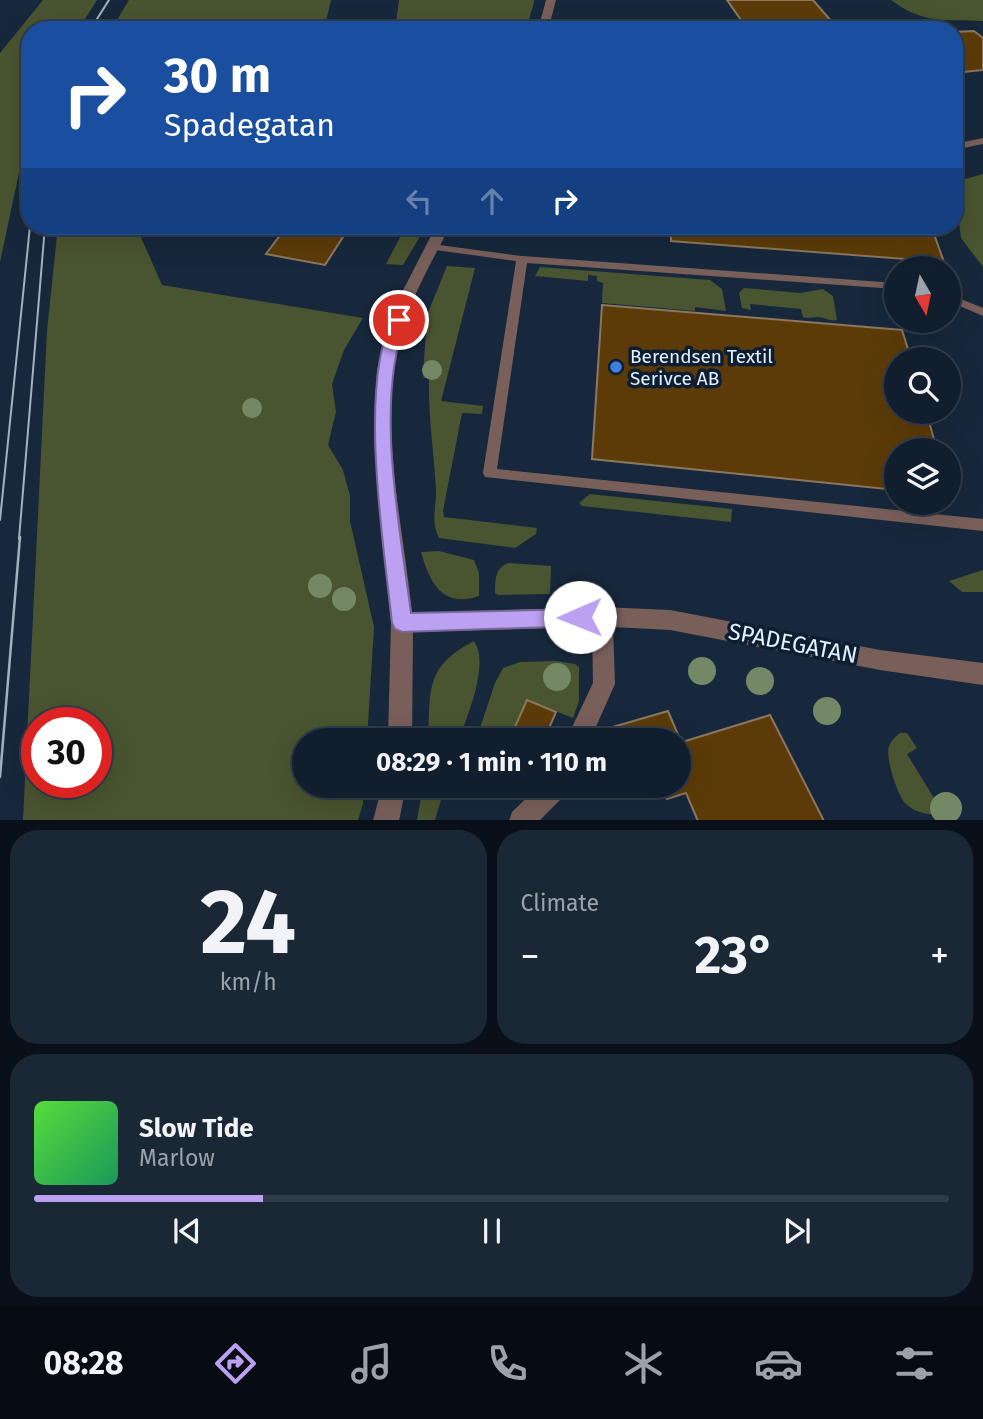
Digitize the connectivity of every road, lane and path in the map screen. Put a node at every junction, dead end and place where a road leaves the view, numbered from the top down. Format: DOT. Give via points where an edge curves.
graph roads {
  1 [pos="551,0"];
  2 [pos="545,21"];
  3 [pos="983,142"];
  4 [pos="963,146"];
  5 [pos="438,235"];
  6 [pos="432,247"];
  7 [pos="522,259"];
  8 [pos="884,285"];
  9 [pos="961,303"];
  10 [pos="983,312"];
  11 [pos="983,525"];
  12 [pos="603,617"];
  13 [pos="402,623"];
  14 [pos="983,674"];
  15 [pos="401,728"];
  16 [pos="584,728"];
  17 [pos="391,798"];
  18 [pos="544,798"];
  19 [pos="386,820"];
  20 [pos="522,820"];
  1 -- 2 [label="street"];
  3 -- 4 [label="lane"];
  5 -- 6 [label="street"];
  6 -- 7 [label="lane"];
  6 -- 13 [label="street" via="392,337 385,374 387,488"];
  7 -- 8 [label="lane"];
  7 -- 11 [label="lane" via="490,473"];
  9 -- 10 [label="lane"];
  12 -- 13 [label="street, SPADEGATAN"];
  12 -- 14 [label="street, SPADEGATAN" via="670,620"];
  12 -- 16 [label="street" via="604,684"];
  13 -- 15 [label="street"];
  17 -- 19 [label="street"];
  18 -- 20 [label="street"];
}
